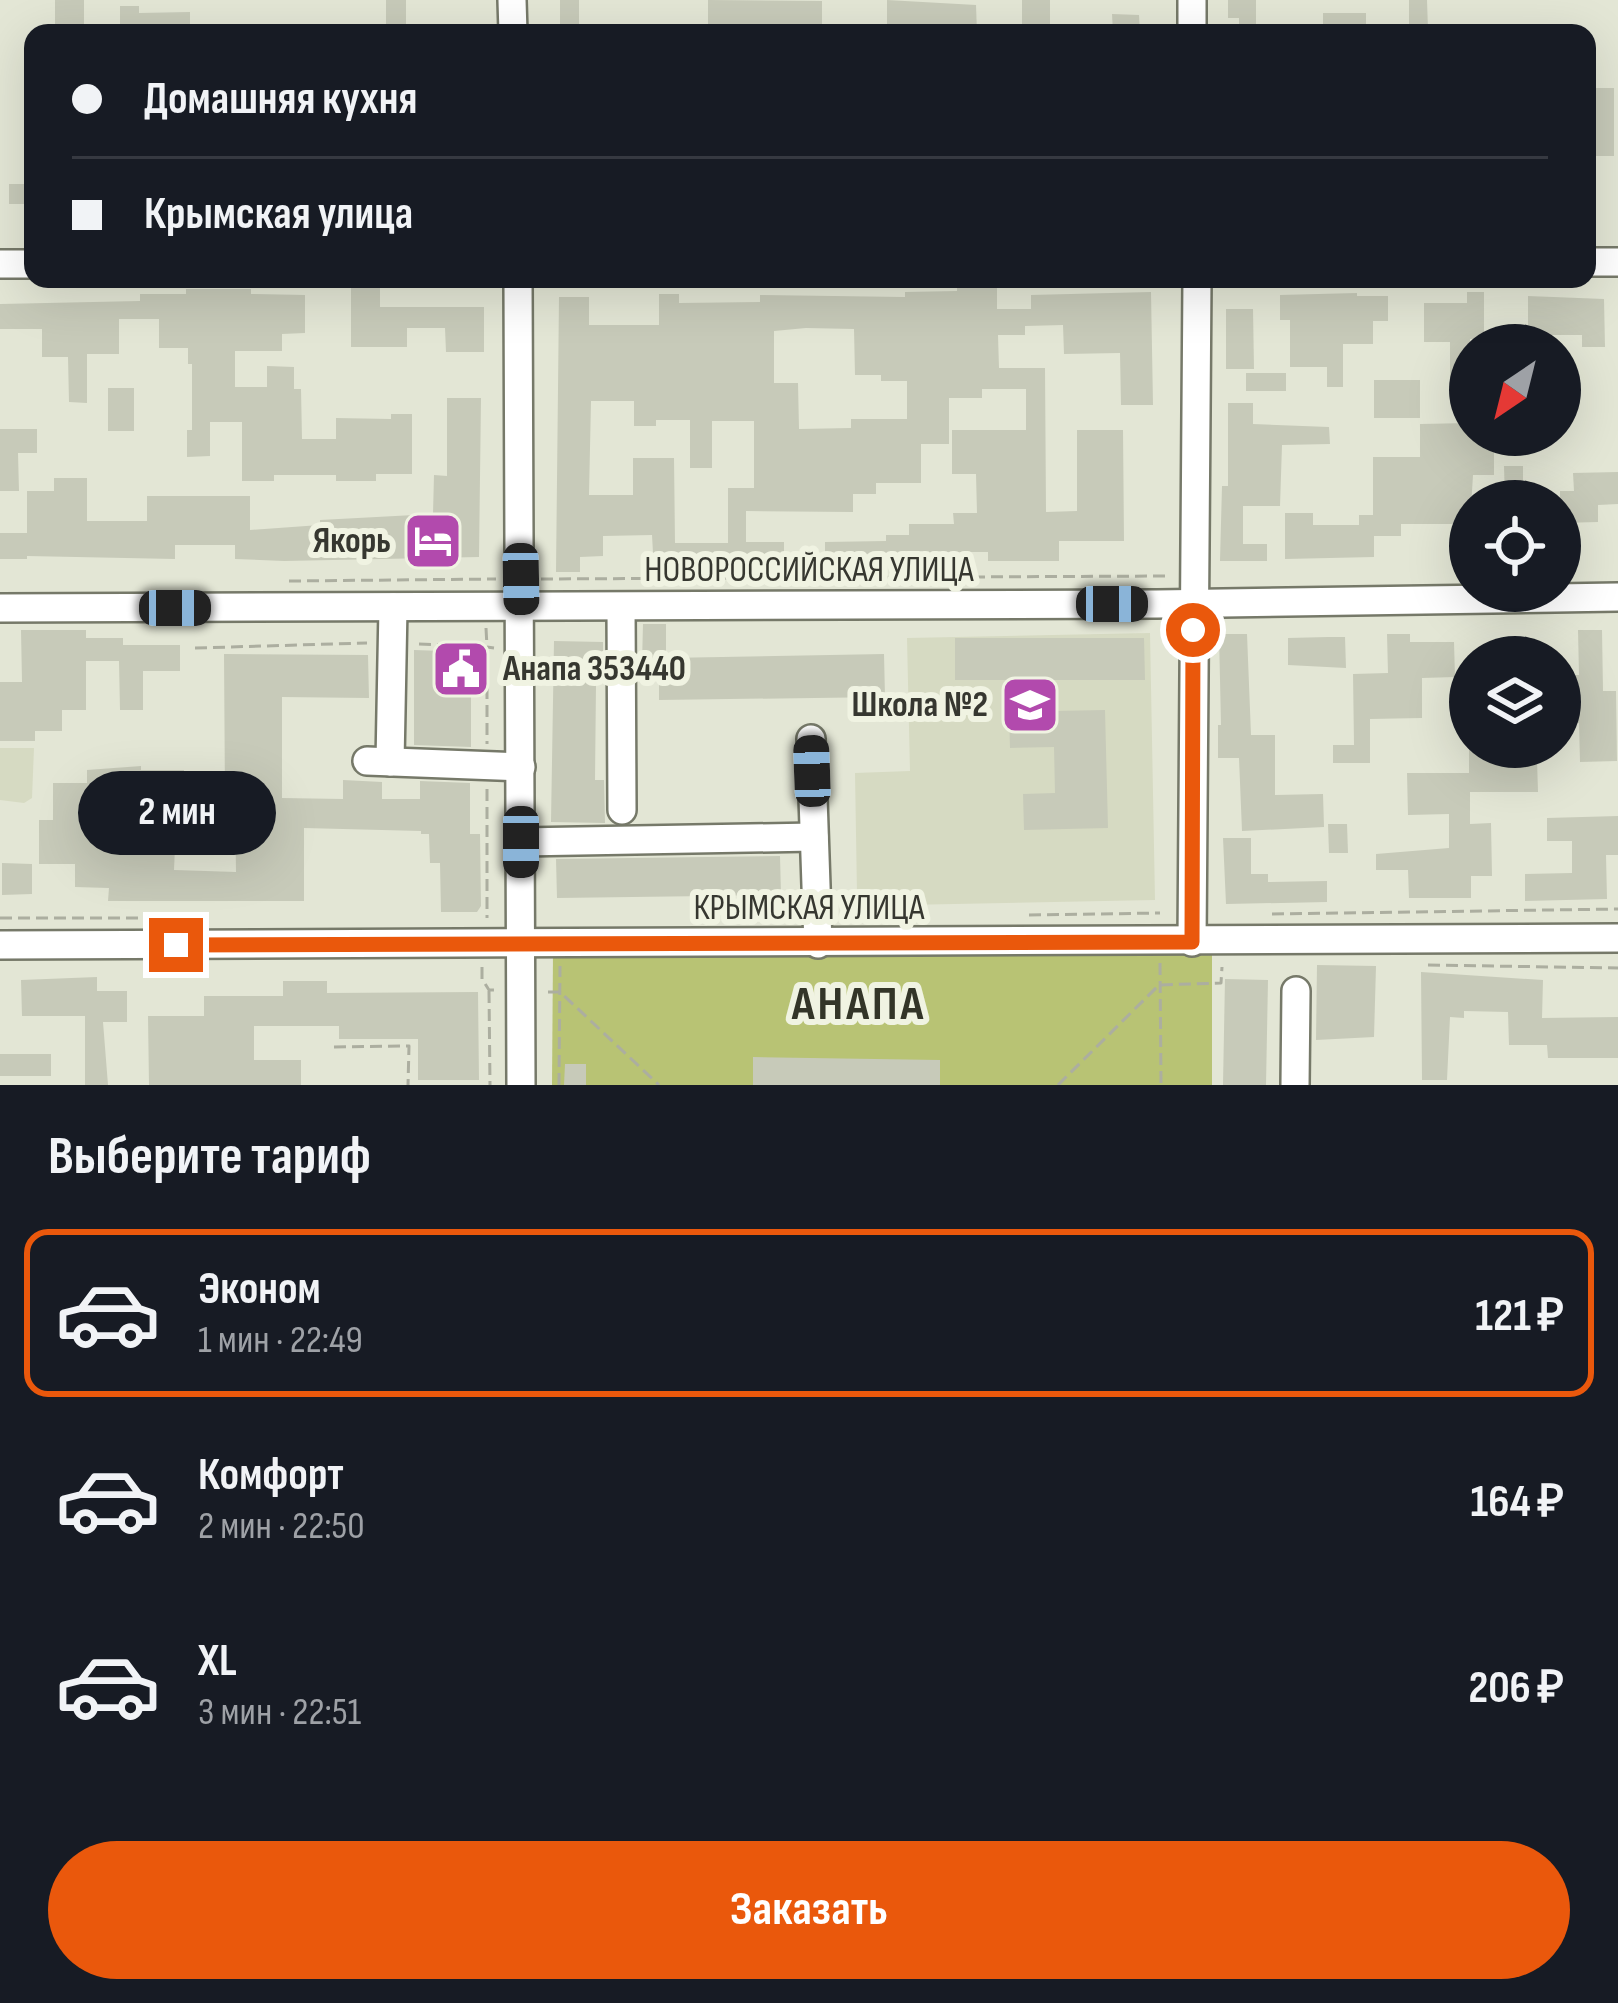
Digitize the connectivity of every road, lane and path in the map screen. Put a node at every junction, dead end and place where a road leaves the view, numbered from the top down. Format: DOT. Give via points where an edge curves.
graph roads {
  1 [pos="518,288"];
  2 [pos="1197,288"];
  3 [pos="280,581"];
  4 [pos="1193,589"];
  5 [pos="521,593"];
  6 [pos="1618,597"];
  7 [pos="393,607"];
  8 [pos="621,607"];
  9 [pos="0,608"];
  10 [pos="471,668"];
  11 [pos="487,669"];
  12 [pos="811,739"];
  13 [pos="521,767"];
  14 [pos="622,810"];
  15 [pos="814,837"];
  16 [pos="521,842"];
  17 [pos="1618,909"];
  18 [pos="1269,914"];
  19 [pos="1192,928"];
  20 [pos="1618,938"];
  21 [pos="1160,942"];
  22 [pos="1223,942"];
  23 [pos="818,944"];
  24 [pos="0,945"];
  25 [pos="520,945"];
  26 [pos="1159,985"];
  27 [pos="490,990"];
  28 [pos="1296,991"];
  29 [pos="334,1047"];
  30 [pos="408,1085"];
  31 [pos="490,1085"];
  32 [pos="520,1085"];
  33 [pos="559,1085"];
  34 [pos="659,1085"];
  35 [pos="1058,1085"];
  36 [pos="1161,1085"];
  37 [pos="1295,1085"];
  1 -- 5 [label="street"];
  2 -- 4 [label="street"];
  3 -- 5 [label="path"];
  4 -- 5 [label="path"];
  4 -- 6 [label="street, НОВОРОССИЙСКАЯ УЛИЦА"];
  4 -- 8 [label="street, НОВОРОССИЙСКАЯ УЛИЦА"];
  4 -- 19 [label="street"];
  5 -- 7 [label="street, НОВОРОССИЙСКАЯ УЛИЦА"];
  5 -- 8 [label="street, НОВОРОССИЙСКАЯ УЛИЦА"];
  5 -- 13 [label="street"];
  7 -- 9 [label="street, НОВОРОССИЙСКАЯ УЛИЦА"];
  7 -- 13 [label="street" via="378,762"];
  8 -- 14 [label="street"];
  10 -- 11 [label="path"];
  12 -- 15 [label="street"];
  13 -- 16 [label="street"];
  15 -- 16 [label="street"];
  15 -- 23 [label="street"];
  16 -- 25 [label="street"];
  17 -- 18 [label="path"];
  19 -- 21 [label="street, КРЫМСКАЯ УЛИЦА"];
  19 -- 21 [label="path" via="1160,913"];
  19 -- 22 [label="street, КРЫМСКАЯ УЛИЦА"];
  20 -- 22 [label="street, КРЫМСКАЯ УЛИЦА"];
  21 -- 23 [label="street, КРЫМСКАЯ УЛИЦА"];
  21 -- 26 [label="path"];
  22 -- 26 [label="path" via="1221,983"];
  23 -- 25 [label="street, КРЫМСКАЯ УЛИЦА"];
  24 -- 25 [label="street, КРЫМСКАЯ УЛИЦА"];
  25 -- 32 [label="street"];
  26 -- 35 [label="path"];
  26 -- 36 [label="path"];
  27 -- 31 [label="path"];
  28 -- 37 [label="street"];
  29 -- 30 [label="path" via="409,1046"];
  33 -- 34 [label="path" via="560,992"];
}
